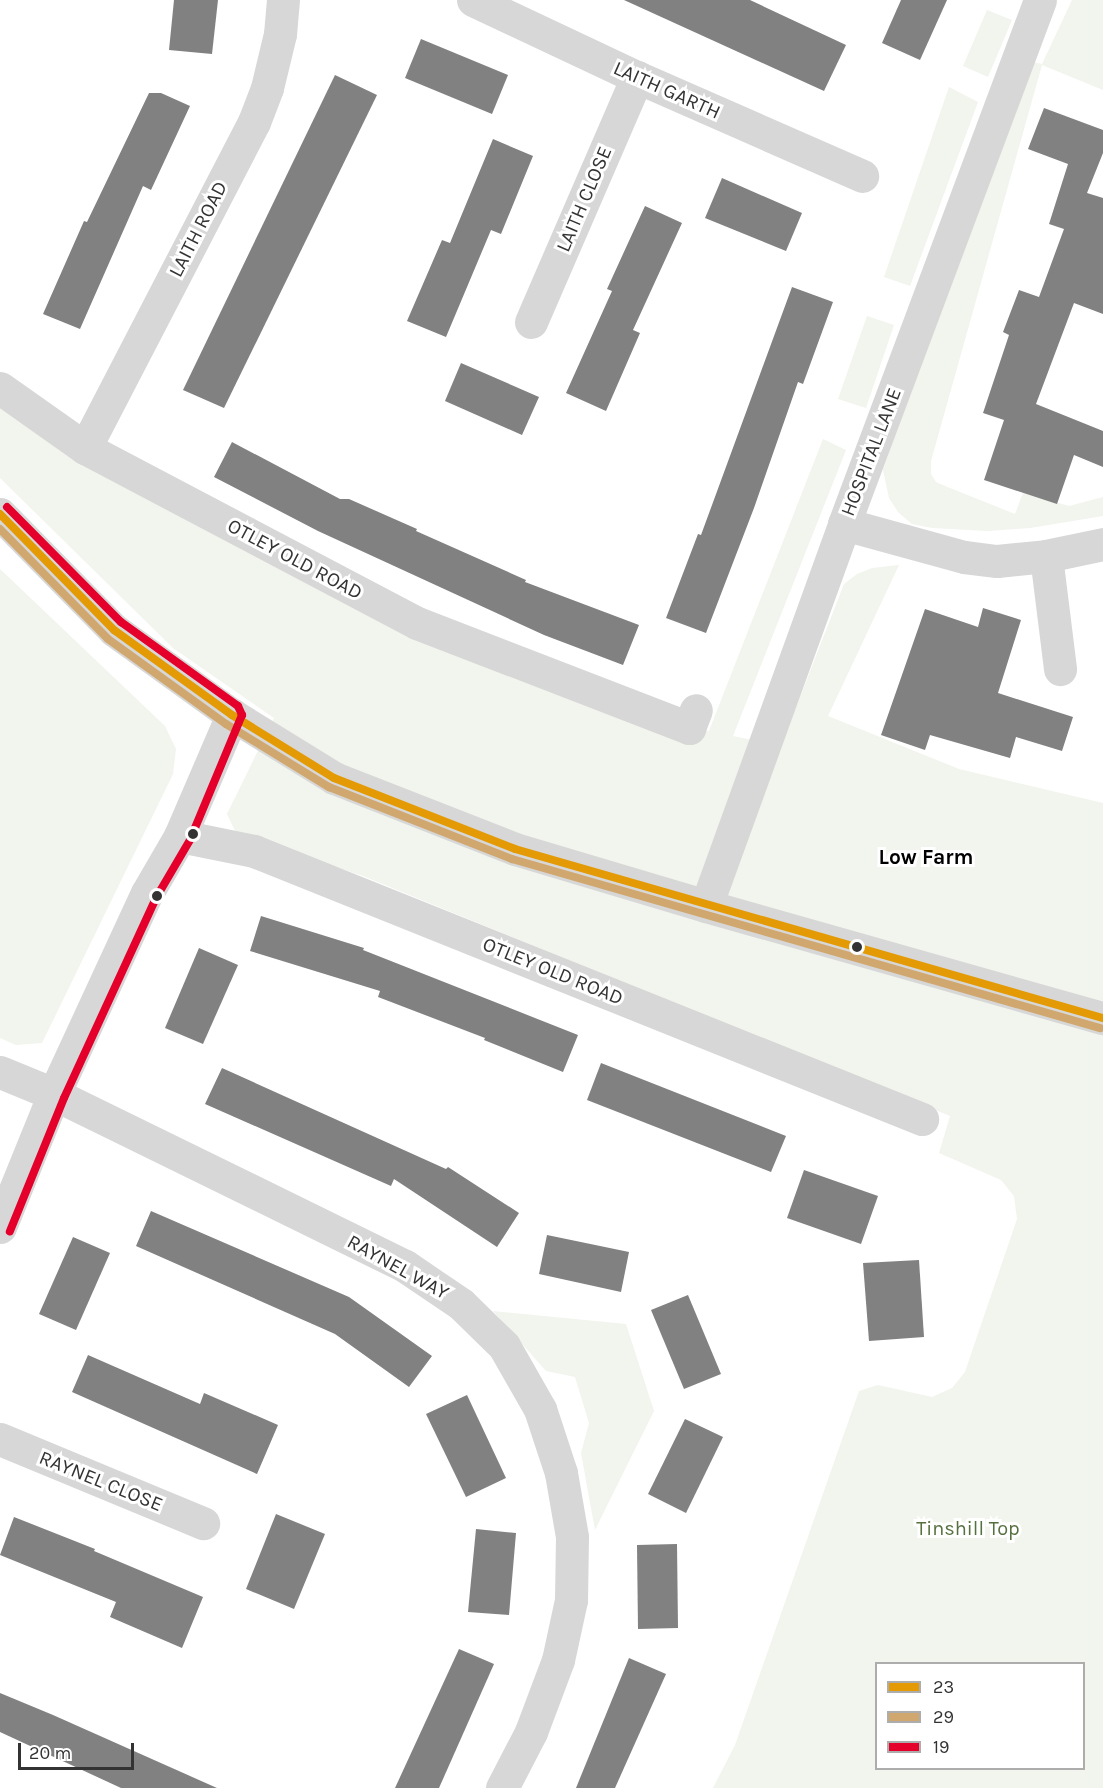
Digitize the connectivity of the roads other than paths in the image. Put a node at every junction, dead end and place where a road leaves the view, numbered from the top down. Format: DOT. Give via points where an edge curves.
graph roads {
  1 [pos="283,0"];
  2 [pos="473,0"];
  3 [pos="1040,0"];
  4 [pos="637,77"];
  5 [pos="862,176"];
  6 [pos="531,322"];
  7 [pos="0,388"];
  8 [pos="85,448"];
  9 [pos="0,514"];
  10 [pos="844,524"];
  11 [pos="1103,544"];
  12 [pos="1046,556"];
  13 [pos="1060,669"];
  14 [pos="696,710"];
  15 [pos="232,715"];
  16 [pos="180,836"];
  17 [pos="706,906"];
  18 [pos="1103,1018"];
  19 [pos="0,1072"];
  20 [pos="54,1094"];
  21 [pos="922,1119"];
  22 [pos="0,1227"];
  23 [pos="0,1439"];
  24 [pos="203,1523"];
  25 [pos="502,1788"];
  1 -- 8 [label="street, LAITH ROAD" via="280,34 254,122"];
  2 -- 4 [label="street, LAITH GARTH"];
  3 -- 10 [label="street, HOSPITAL LANE"];
  4 -- 5 [label="street, LAITH GARTH"];
  4 -- 6 [label="street, LAITH CLOSE"];
  7 -- 8 [label="street, OTLEY OLD ROAD"];
  8 -- 14 [label="street, OTLEY OLD ROAD" via="417,623 689,728"];
  9 -- 15 [label="street" via="114,630"];
  10 -- 12 [label="street" via="964,557 997,561"];
  10 -- 17 [label="street, HOSPITAL LANE"];
  11 -- 12 [label="street"];
  12 -- 13 [label="street"];
  15 -- 16 [label="street"];
  15 -- 17 [label="street" via="334,778 515,849"];
  16 -- 20 [label="street" via="147,893"];
  16 -- 21 [label="street, OTLEY OLD ROAD" via="254,851"];
  17 -- 18 [label="street"];
  19 -- 20 [label="street, RAYNEL WAY"];
  20 -- 22 [label="street"];
  20 -- 25 [label="street, RAYNEL WAY" via="405,1266 461,1304 504,1346 540,1409 561,1473 572,1537 571,1600 558,1660 531,1732"];
  23 -- 24 [label="street, RAYNEL CLOSE"];
}
